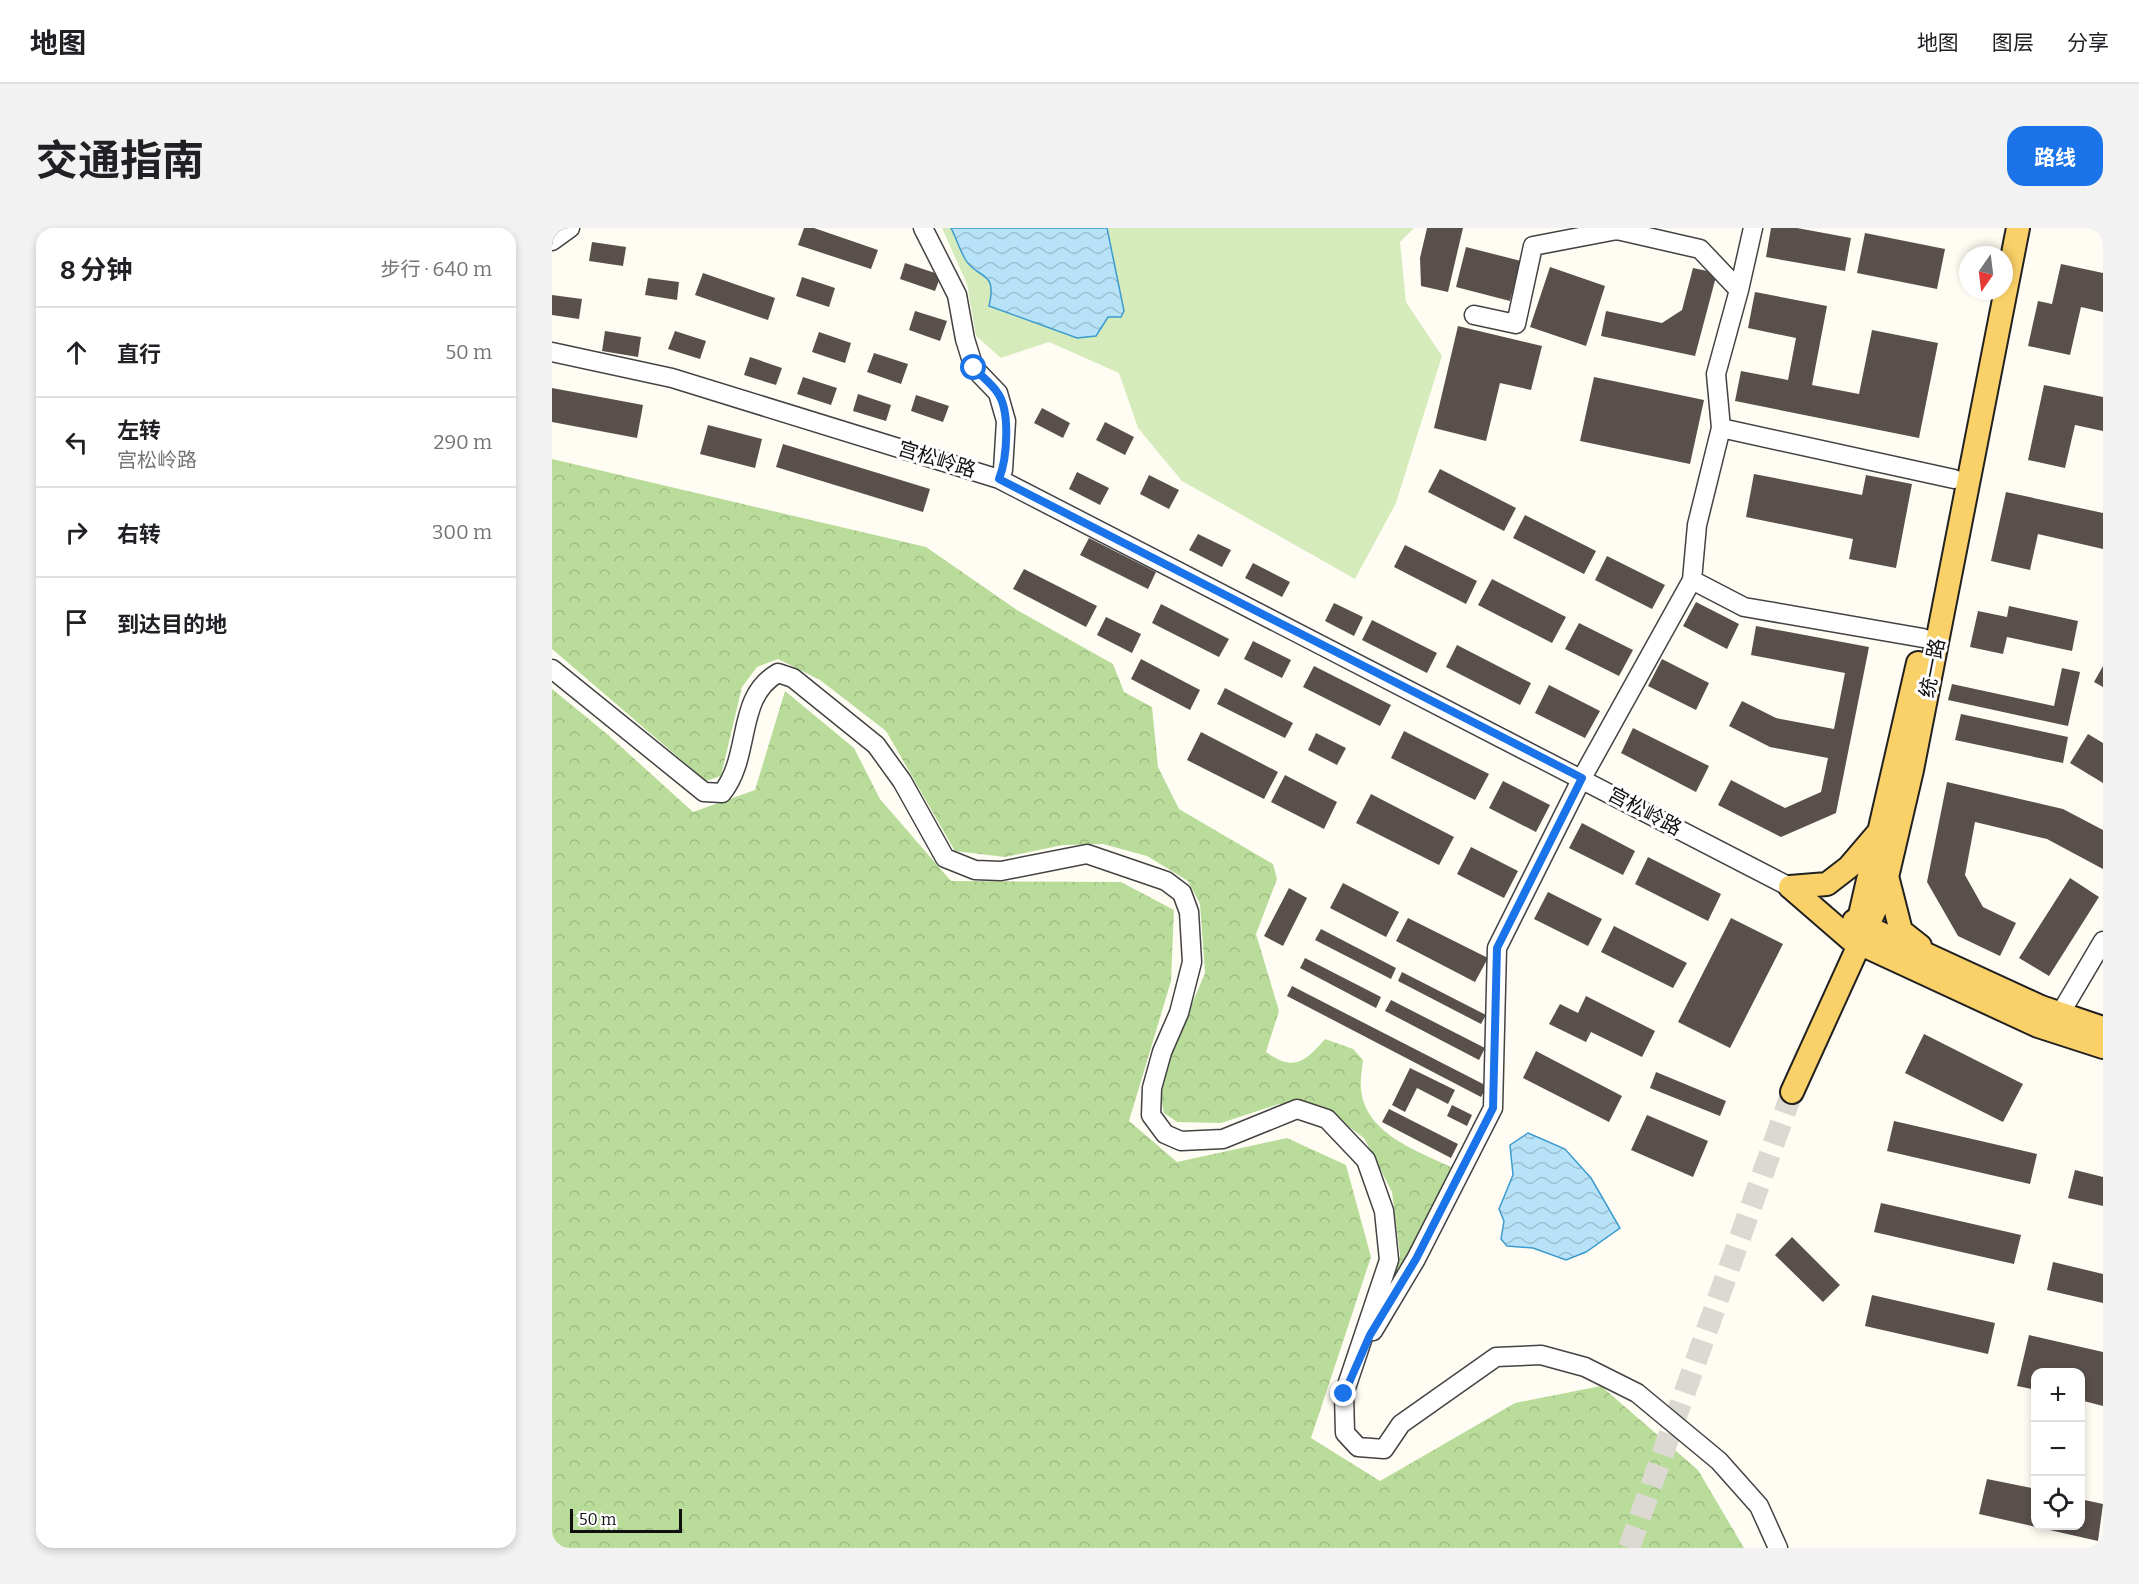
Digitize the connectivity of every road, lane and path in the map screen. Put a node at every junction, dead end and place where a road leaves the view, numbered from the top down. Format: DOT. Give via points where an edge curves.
graph roads {
  1 [pos="570,228"];
  2 [pos="923,228"];
  3 [pos="1753,228"];
  4 [pos="2005,228"];
  5 [pos="2018,228"];
  6 [pos="552,241"];
  7 [pos="2001,246"];
  8 [pos="1739,290"];
  9 [pos="1990,300"];
  10 [pos="1474,315"];
  11 [pos="552,352"];
  12 [pos="1721,428"];
  13 [pos="999,479"];
  14 [pos="1954,479"];
  15 [pos="1692,580"];
  16 [pos="1923,638"];
  17 [pos="552,669"];
  18 [pos="1582,778"];
  19 [pos="1881,830"];
  20 [pos="1887,875"];
  21 [pos="1790,887"];
  22 [pos="1859,933"];
  23 [pos="2103,941"];
  24 [pos="1932,957"];
  25 [pos="1902,961"];
  26 [pos="1844,976"];
  27 [pos="2061,1025"];
  28 [pos="2103,1028"];
  29 [pos="2103,1047"];
  30 [pos="1344,1394"];
  31 [pos="1778,1548"];
  1 -- 6 [label="street"];
  2 -- 13 [label="street" via="957,296 964,339 974,368 998,393 1006,421"];
  3 -- 8 [label="street"];
  4 -- 7 [label="main road"];
  5 -- 20 [label="main road, 统一路" via="1915,758"];
  8 -- 10 [label="street" via="1700,249 1617,230 1533,246 1516,324"];
  8 -- 12 [label="street" via="1716,374"];
  9 -- 14 [label="main road, 统一路"];
  11 -- 13 [label="street, 宫松岭路" via="672,378"];
  12 -- 14 [label="street"];
  12 -- 15 [label="street" via="1697,525"];
  13 -- 18 [label="street, 宫松岭路"];
  14 -- 16 [label="main road, 统一路"];
  15 -- 16 [label="street" via="1744,607"];
  15 -- 18 [label="street"];
  16 -- 19 [label="main road, 统一路"];
  17 -- 30 [label="street" via="704,792 722,793 733,779 754,693 778,673 793,678 876,745 902,781 945,858 975,870 1001,871 1087,854 1166,881 1182,893 1189,912 1192,962 1179,1013 1152,1088 1151,1115 1165,1134 1181,1141 1223,1139 1296,1110 1327,1119 1366,1160 1384,1211 1389,1260"];
  18 -- 21 [label="street, 宫松岭路"];
  18 -- 30 [label="street" via="1497,948 1493,1108 1416,1259 1370,1335"];
  19 -- 21 [label="main road" via="1849,867 1827,884"];
  19 -- 22 [label="main road, 统一路"];
  20 -- 22 [label="main road, 统一路"];
  20 -- 24 [label="main road" via="1901,931"];
  21 -- 22 [label="main road, 宫松岭路"];
  22 -- 24 [label="main road, 宫松岭路"];
  22 -- 25 [label="main road"];
  22 -- 26 [label="main road, 统一路"];
  22 -- 26 [label="main road, 统一路" via="1785,1093"];
  23 -- 27 [label="street"];
  24 -- 27 [label="main road, 宫松岭路"];
  25 -- 26 [label="main road" via="1873,962"];
  25 -- 27 [label="main road"];
  27 -- 28 [label="main road, 宫松岭路"];
  27 -- 29 [label="main road"];
  30 -- 31 [label="street" via="1345,1433 1358,1447 1384,1449 1401,1424 1496,1357 1541,1355 1585,1367 1637,1393 1719,1461 1759,1506"];
}
